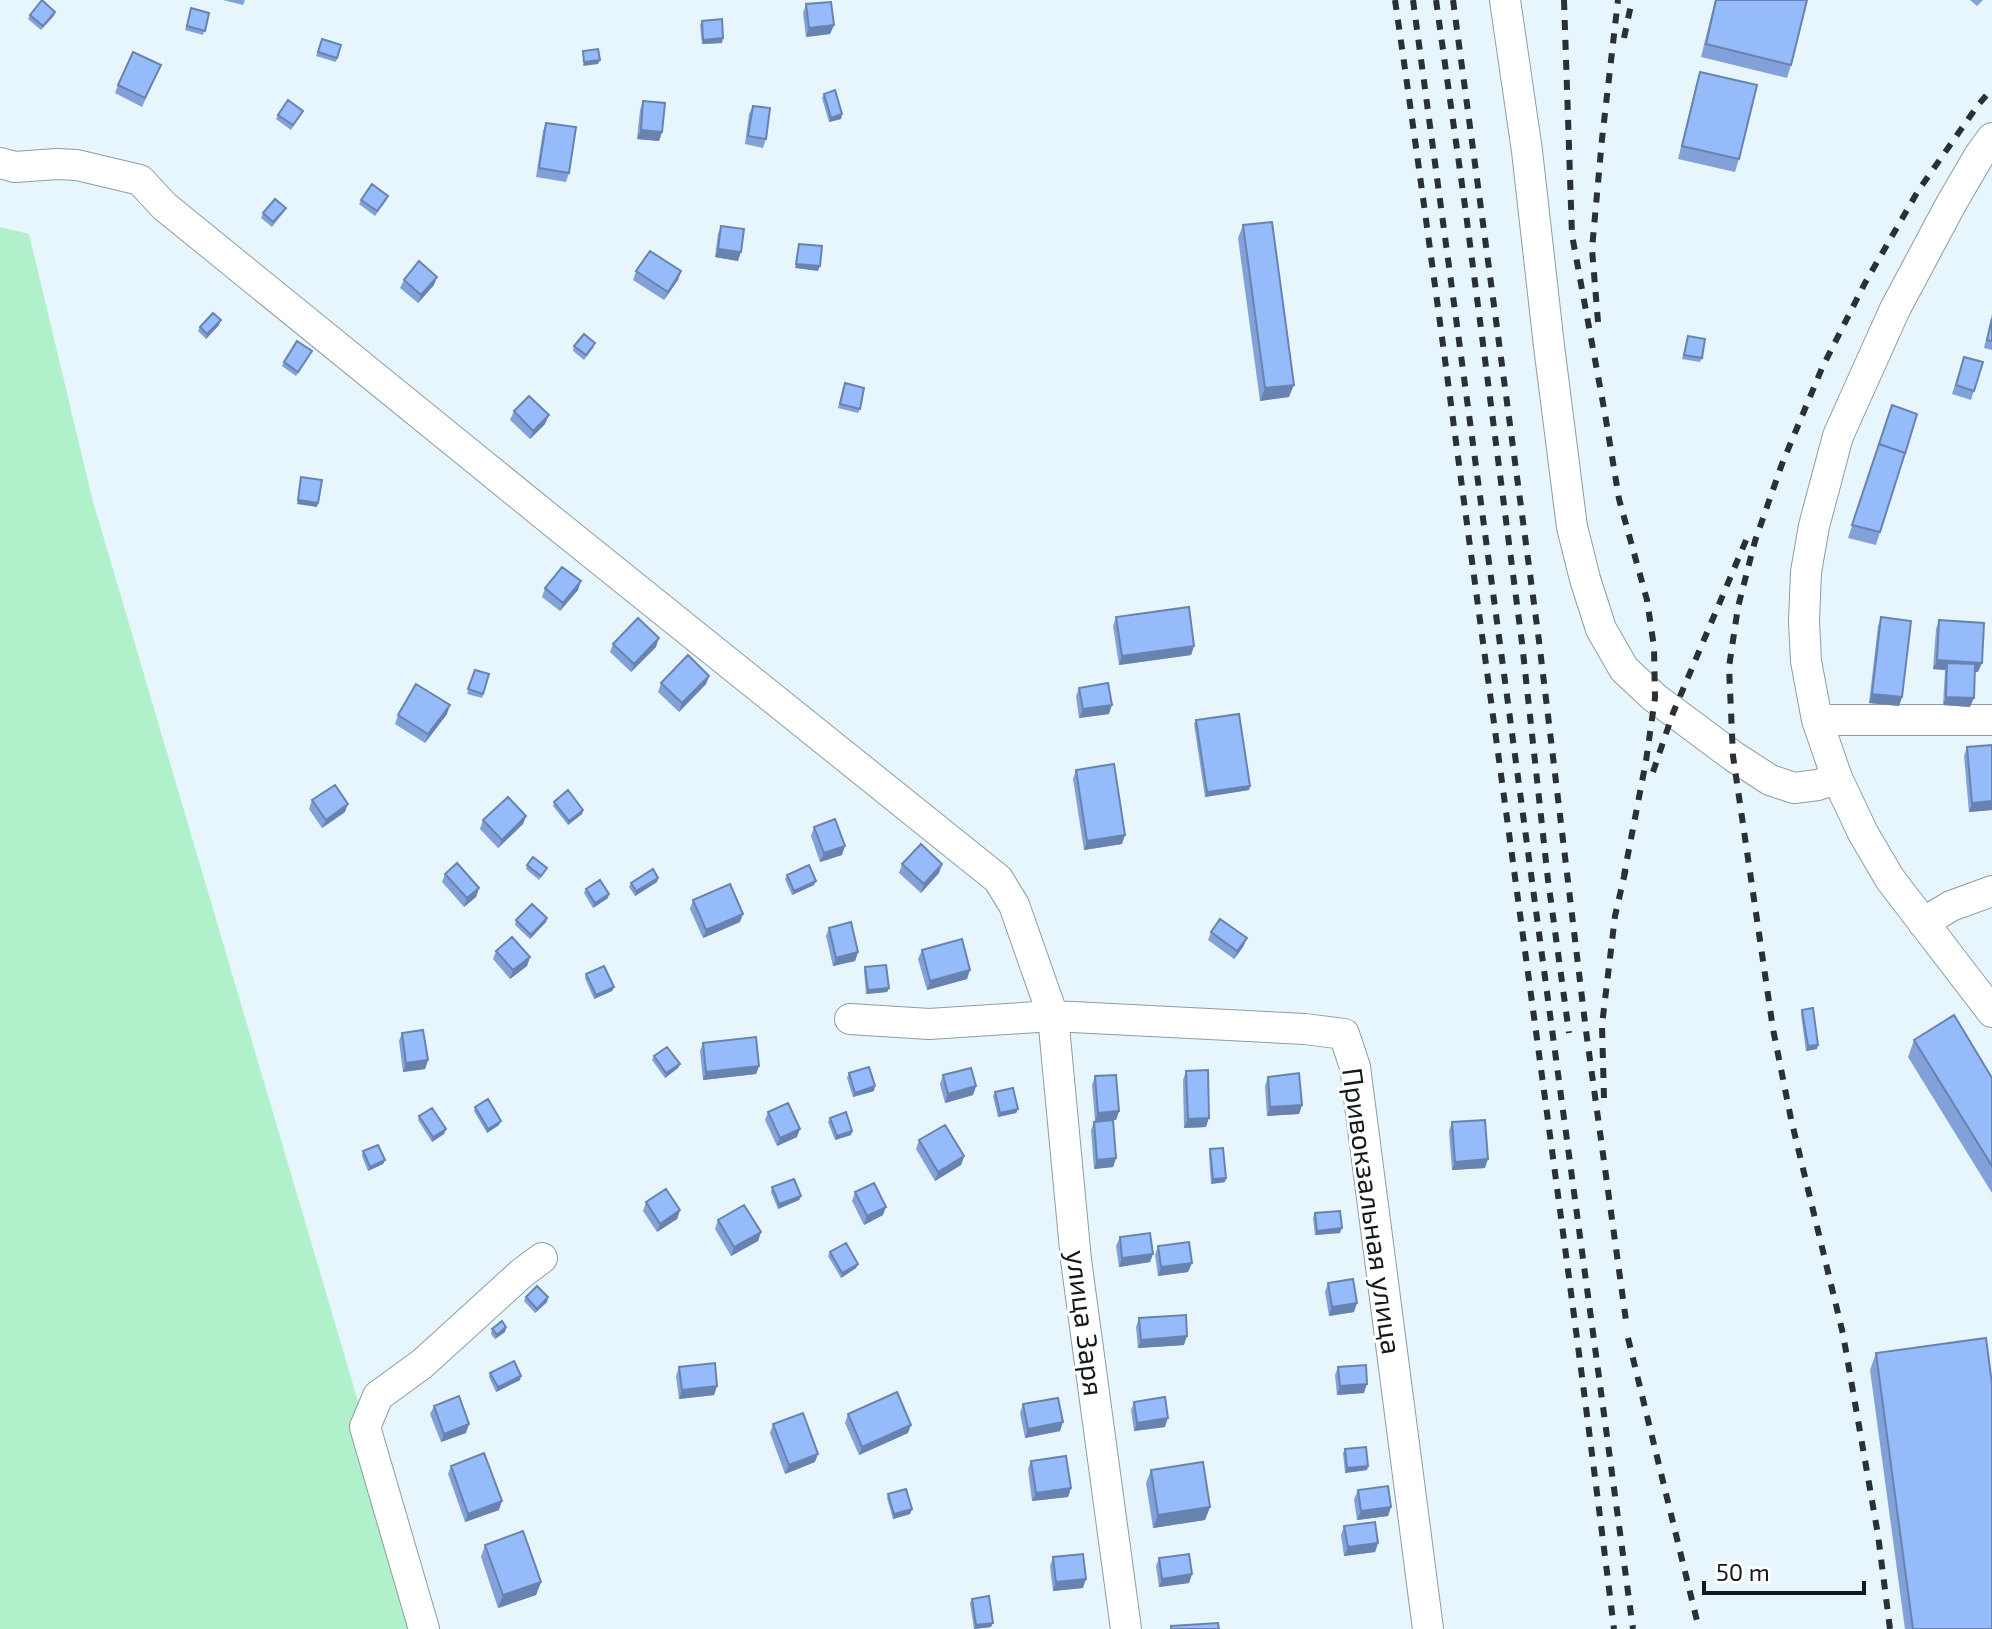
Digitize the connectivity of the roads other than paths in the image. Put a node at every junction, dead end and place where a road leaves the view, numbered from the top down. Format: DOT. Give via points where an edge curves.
graph roads {
  1 [pos="1505,0"];
  2 [pos="1992,138"];
  3 [pos="0,163"];
  4 [pos="1817,720"];
  5 [pos="1992,720"];
  6 [pos="1837,778"];
  7 [pos="1992,891"];
  8 [pos="1923,923"];
  9 [pos="1992,1012"];
  10 [pos="1053,1016"];
  11 [pos="850,1019"];
  12 [pos="542,1258"];
  13 [pos="424,1629"];
  14 [pos="1126,1629"];
  15 [pos="1428,1629"];
  1 -- 6 [label="street" via="1572,527 1601,629 1624,669 1655,698 1770,780 1794,788"];
  2 -- 4 [label="street" via="1895,309 1838,436 1806,572 1806,661"];
  3 -- 10 [label="street, улица Заря" via="77,165 140,180 164,206 998,879 1014,905"];
  4 -- 5 [label="street"];
  4 -- 6 [label="street"];
  6 -- 8 [label="street" via="1890,879"];
  7 -- 8 [label="street"];
  8 -- 9 [label="street"];
  10 -- 11 [label="street" via="929,1024"];
  10 -- 14 [label="street, улица Заря" via="1076,1260"];
  10 -- 15 [label="street, Привокзальная улица" via="1344,1034 1355,1067"];
  12 -- 13 [label="street" via="378,1396 365,1427"];
}
